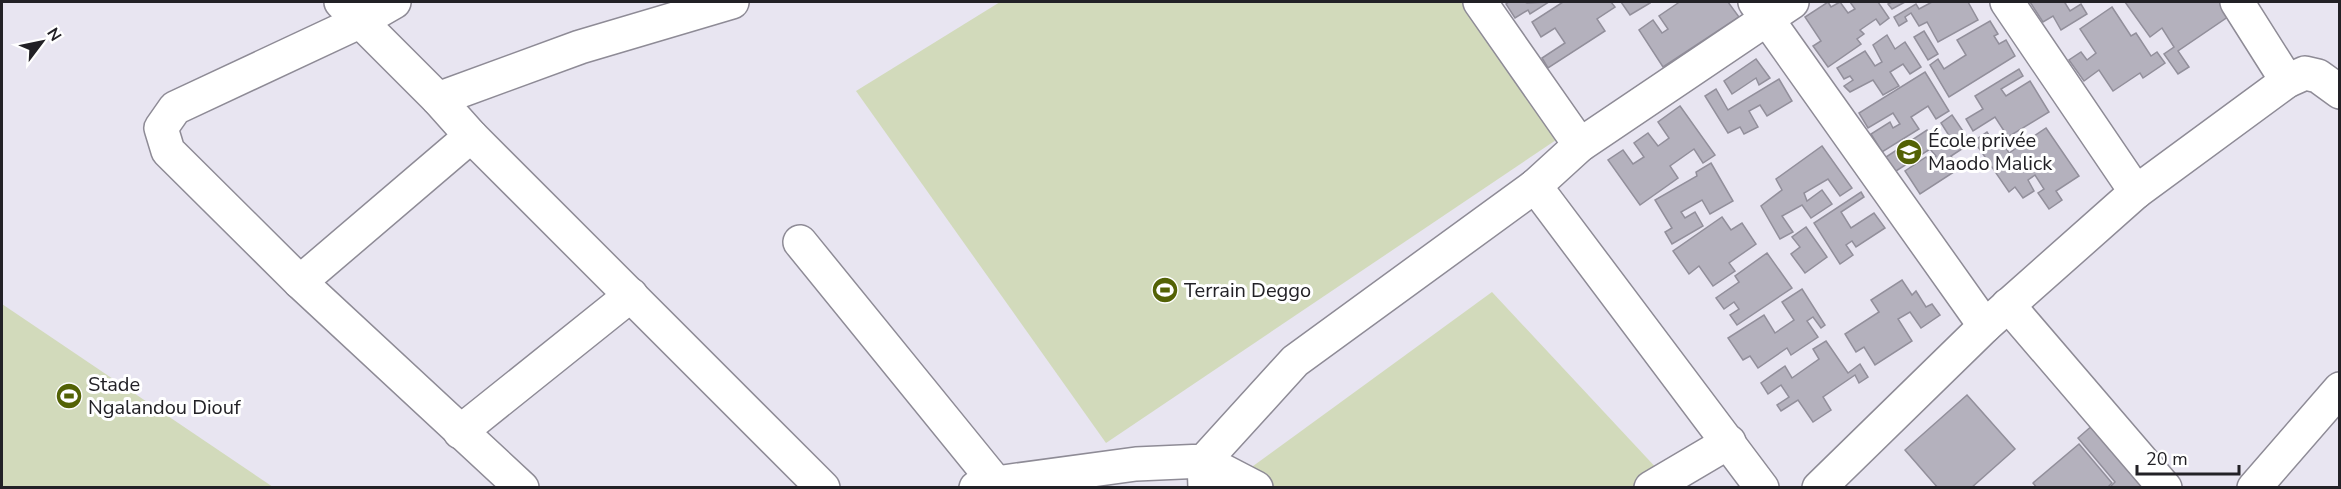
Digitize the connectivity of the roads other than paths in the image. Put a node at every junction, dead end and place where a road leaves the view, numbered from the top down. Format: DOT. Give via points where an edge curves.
graph roads {
  1 [pos="394,2"];
  2 [pos="732,2"];
  3 [pos="1480,2"];
  4 [pos="2007,2"];
  5 [pos="2236,2"];
  6 [pos="1772,8"];
  7 [pos="351,11"];
  8 [pos="2287,81"];
  9 [pos="2340,92"];
  10 [pos="438,99"];
  11 [pos="471,136"];
  12 [pos="1580,145"];
  13 [pos="1535,186"];
  14 [pos="2136,192"];
  15 [pos="800,242"];
  16 [pos="300,282"];
  17 [pos="631,295"];
  18 [pos="1997,316"];
  19 [pos="2340,389"];
  20 [pos="460,432"];
  21 [pos="1729,442"];
  22 [pos="1205,474"];
  23 [pos="986,485"];
  24 [pos="522,488"];
  25 [pos="823,488"];
  26 [pos="1256,488"];
  27 [pos="1651,488"];
  28 [pos="1762,488"];
  29 [pos="1819,488"];
  30 [pos="2165,488"];
  31 [pos="2254,488"];
  1 -- 7 [label="street"];
  2 -- 10 [label="street" via="580,47"];
  3 -- 12 [label="street"];
  4 -- 14 [label="street"];
  5 -- 8 [label="street"];
  6 -- 12 [label="street"];
  6 -- 18 [label="street"];
  7 -- 10 [label="street"];
  7 -- 16 [label="street" via="175,108 161,128 168,151"];
  8 -- 9 [label="street" via="2305,73 2318,76"];
  8 -- 14 [label="street"];
  10 -- 11 [label="street"];
  11 -- 16 [label="street"];
  11 -- 17 [label="street"];
  12 -- 13 [label="street"];
  13 -- 21 [label="street"];
  13 -- 22 [label="street" via="1295,361"];
  14 -- 18 [label="street"];
  15 -- 23 [label="street"];
  16 -- 20 [label="street"];
  17 -- 20 [label="street"];
  17 -- 25 [label="street"];
  18 -- 29 [label="street"];
  18 -- 30 [label="street"];
  19 -- 31 [label="street"];
  20 -- 24 [label="street"];
  21 -- 27 [label="street"];
  21 -- 28 [label="street"];
  22 -- 23 [label="street" via="1136,464"];
  22 -- 26 [label="street"];
}
